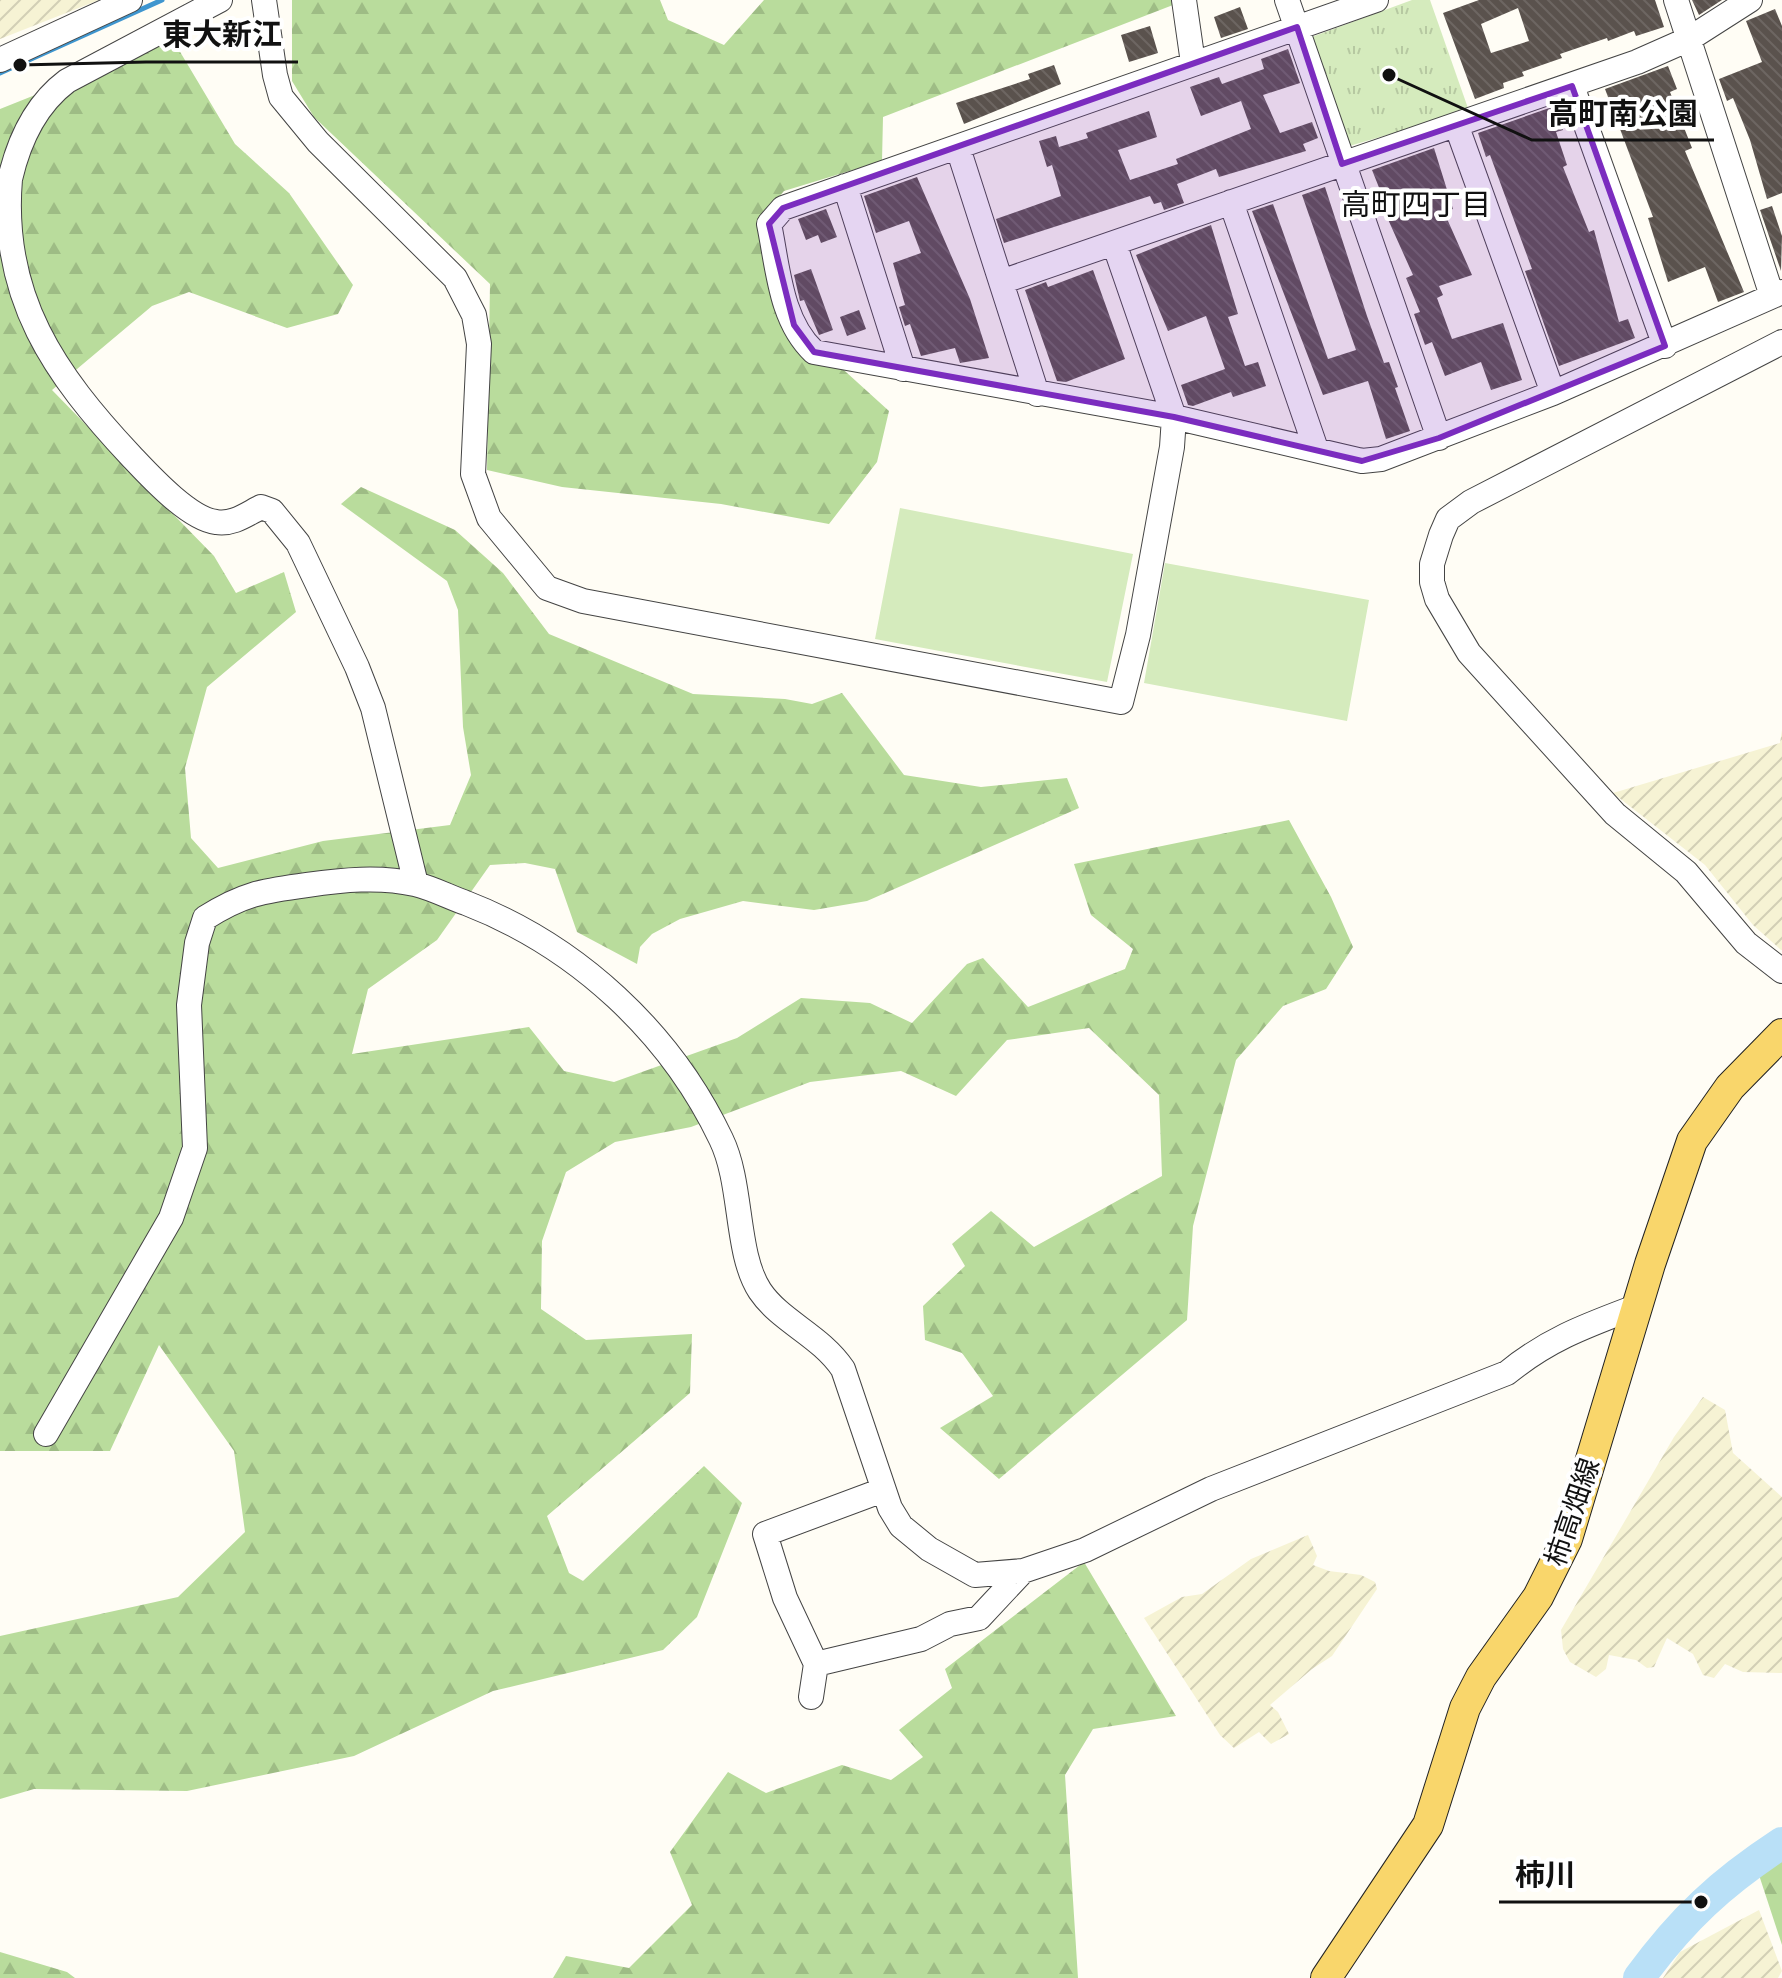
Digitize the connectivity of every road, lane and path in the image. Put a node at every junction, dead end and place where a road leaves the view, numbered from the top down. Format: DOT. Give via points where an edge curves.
graph roads {
  1 [pos="130,0"];
  2 [pos="220,0"];
  3 [pos="264,0"];
  4 [pos="1184,0"];
  5 [pos="1287,0"];
  6 [pos="1376,0"];
  7 [pos="1676,0"];
  8 [pos="1750,0"];
  9 [pos="1297,27"];
  10 [pos="1689,39"];
  11 [pos="0,60"];
  12 [pos="1193,63"];
  13 [pos="1572,86"];
  14 [pos="1457,127"];
  15 [pos="958,148"];
  16 [pos="1342,164"];
  17 [pos="845,186"];
  18 [pos="1231,202"];
  19 [pos="1114,243"];
  20 [pos="1001,282"];
  21 [pos="1777,294"];
  22 [pos="1782,342"];
  23 [pos="1665,346"];
  24 [pos="903,369"];
  25 [pos="1553,393"];
  26 [pos="1037,394"];
  27 [pos="1174,417"];
  28 [pos="1439,438"];
  29 [pos="1316,449"];
  30 [pos="416,884"];
  31 [pos="1782,971"];
  32 [pos="1782,1034"];
  33 [pos="1638,1306"];
  34 [pos="46,1434"];
  35 [pos="883,1490"];
  36 [pos="1023,1571"];
  37 [pos="816,1664"];
  38 [pos="811,1697"];
  39 [pos="1326,1978"];
  1 -- 11 [label="street"];
  2 -- 30 [label="street" via="51,93 16,154 6,199 8,270 39,346 60,378 142,468 200,518 232,522 261,507 272,511 298,543 373,708"];
  3 -- 27 [label="street" via="281,97 318,142 455,278 466,298 479,344 472,450 478,495 510,546 547,588 583,601 1121,702 1138,635"];
  4 -- 12 [label="street"];
  5 -- 9 [label="street"];
  6 -- 9 [label="street"];
  7 -- 10 [label="street"];
  8 -- 10 [label="street"];
  9 -- 12 [label="street"];
  9 -- 16 [label="street"];
  10 -- 13 [label="street"];
  10 -- 21 [label="street"];
  12 -- 15 [label="street"];
  13 -- 14 [label="street"];
  13 -- 23 [label="street"];
  14 -- 16 [label="street"];
  14 -- 25 [label="street"];
  15 -- 17 [label="street"];
  15 -- 20 [label="street"];
  16 -- 18 [label="street"];
  16 -- 28 [label="street"];
  17 -- 24 [label="street"];
  17 -- 24 [label="street" via="783,208 769,224 785,303 802,341 814,352"];
  18 -- 19 [label="street"];
  18 -- 29 [label="street"];
  19 -- 20 [label="street"];
  19 -- 27 [label="street"];
  20 -- 26 [label="street"];
  21 -- 23 [label="street"];
  22 -- 31 [label="street" via="1471,502 1444,527 1432,582 1469,653 1495,683 1615,814 1686,872 1746,943"];
  23 -- 25 [label="street"];
  24 -- 26 [label="street"];
  25 -- 28 [label="street"];
  26 -- 27 [label="street"];
  27 -- 29 [label="street"];
  28 -- 29 [label="street" via="1362,461"];
  30 -- 34 [label="street" via="339,880 265,891 238,897 205,918 189,1005 195,1148 171,1218"];
  30 -- 35 [label="street" via="498,915 580,965 641,1023 697,1092 733,1169 759,1289 831,1351 843,1369"];
  32 -- 33 [label="main road, 柿高畑線" via="1730,1087 1692,1141"];
  33 -- 36 [label="street" via="1539,1347 1507,1373 1482,1384 1211,1489 1085,1550"];
  33 -- 39 [label="main road, 柿高畑線" via="1567,1539 1552,1572 1465,1708 1428,1825"];
  35 -- 36 [label="street" via="901,1526 954,1565 975,1575"];
  35 -- 37 [label="street" via="765,1534 785,1598"];
  36 -- 37 [label="street" via="979,1618 950,1624 921,1639"];
  37 -- 38 [label="street"];
}
